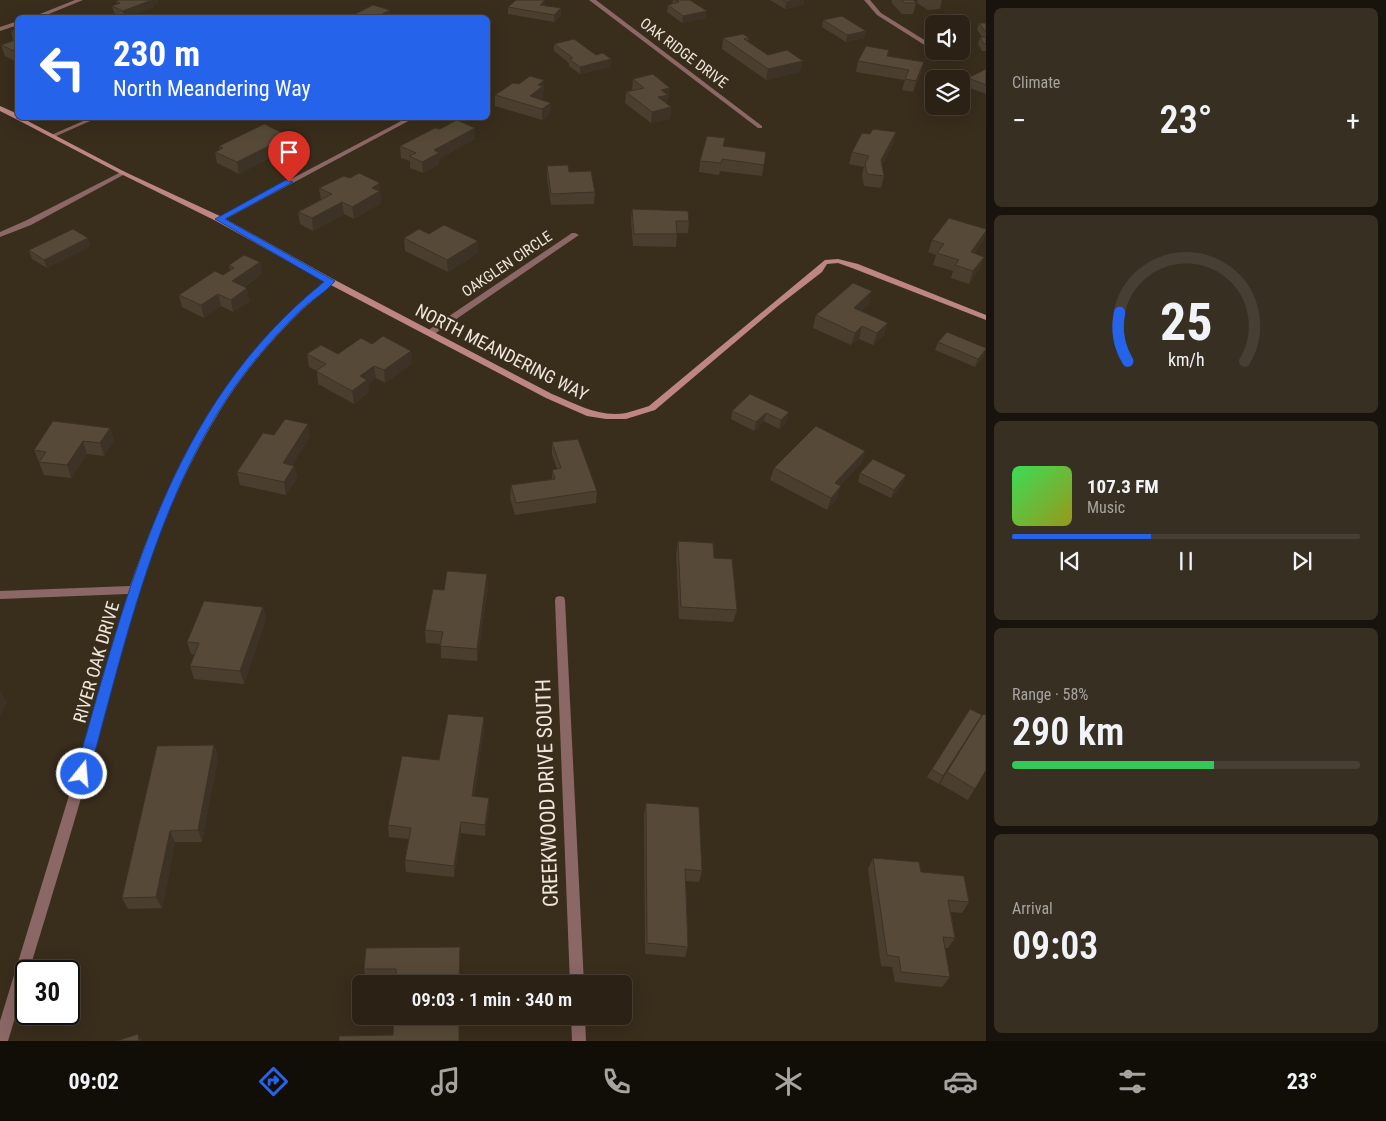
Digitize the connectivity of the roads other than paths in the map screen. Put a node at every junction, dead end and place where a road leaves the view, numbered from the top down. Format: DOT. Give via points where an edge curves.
graph roads {
  1 [pos="80,0"];
  2 [pos="592,0"];
  3 [pos="867,0"];
  4 [pos="40,15"];
  5 [pos="15,24"];
  6 [pos="0,29"];
  7 [pos="925,42"];
  8 [pos="0,108"];
  9 [pos="15,116"];
  10 [pos="23,120"];
  11 [pos="89,120"];
  12 [pos="407,120"];
  13 [pos="760,126"];
  14 [pos="52,136"];
  15 [pos="123,173"];
  16 [pos="219,219"];
  17 [pos="0,235"];
  18 [pos="575,235"];
  19 [pos="330,281"];
  20 [pos="986,318"];
  21 [pos="430,333"];
  22 [pos="134,590"];
  23 [pos="0,595"];
  24 [pos="560,600"];
  25 [pos="577,975"];
  26 [pos="578,1025"];
  27 [pos="1,1041"];
  28 [pos="579,1041"];
  1 -- 4 [label="street"];
  2 -- 13 [label="street, OAK RIDGE DRIVE"];
  3 -- 7 [label="street" via="880,14"];
  5 -- 6 [label="street"];
  8 -- 9 [label="street, NORTH MEANDERING WAY"];
  10 -- 14 [label="street, NORTH MEANDERING WAY"];
  11 -- 14 [label="street"];
  12 -- 16 [label="street"];
  14 -- 15 [label="street, NORTH MEANDERING WAY"];
  15 -- 16 [label="street, NORTH MEANDERING WAY"];
  15 -- 17 [label="street"];
  16 -- 19 [label="street, NORTH MEANDERING WAY"];
  18 -- 21 [label="street, OAKGLEN CIRCLE"];
  19 -- 21 [label="street, NORTH MEANDERING WAY"];
  19 -- 22 [label="street, RIVER OAK DRIVE" via="269,337 225,393 191,451"];
  20 -- 21 [label="street, NORTH MEANDERING WAY" via="855,266 838,261 826,262 652,408 626,416 587,414"];
  22 -- 23 [label="street"];
  22 -- 27 [label="street, RIVER OAK DRIVE" via="88,755"];
  24 -- 25 [label="street, CREEKWOOD DRIVE SOUTH"];
  26 -- 28 [label="street"];
}
